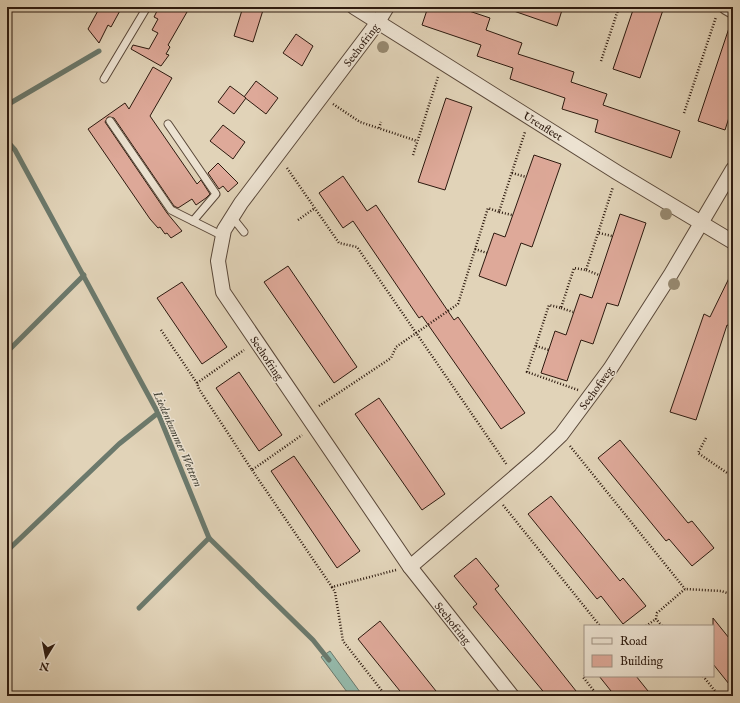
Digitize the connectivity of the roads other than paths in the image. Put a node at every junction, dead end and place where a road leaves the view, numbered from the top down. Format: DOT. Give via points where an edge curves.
graph roads {
  1 [pos="147,7"];
  2 [pos="354,7"];
  3 [pos="387,7"];
  4 [pos="722,11"];
  5 [pos="733,11"];
  6 [pos="378,22"];
  7 [pos="104,79"];
  8 [pos="110,121"];
  9 [pos="168,124"];
  10 [pos="733,169"];
  11 [pos="232,217"];
  12 [pos="193,221"];
  13 [pos="700,222"];
  14 [pos="244,232"];
  15 [pos="223,236"];
  16 [pos="733,242"];
  17 [pos="410,567"];
  18 [pos="512,696"];
  1 -- 7 [label="lane"];
  2 -- 6 [label="street, Urenfleet"];
  3 -- 6 [label="street, Seehofring"];
  4 -- 5 [label="street"];
  6 -- 11 [label="street, Seehofring"];
  6 -- 13 [label="street, Urenfleet" via="618,174"];
  8 -- 12 [label="lane" via="171,210"];
  9 -- 12 [label="lane" via="216,194"];
  10 -- 13 [label="street, Seehofweg"];
  11 -- 14 [label="lane"];
  11 -- 15 [label="street, Seehofring"];
  12 -- 15 [label="lane"];
  13 -- 16 [label="street, Urenfleet"];
  13 -- 17 [label="street, Seehofweg" via="670,274 592,394 561,435"];
  15 -- 17 [label="street, Seehofring" via="218,261 223,292"];
  17 -- 18 [label="street, Seehofring"];
}
